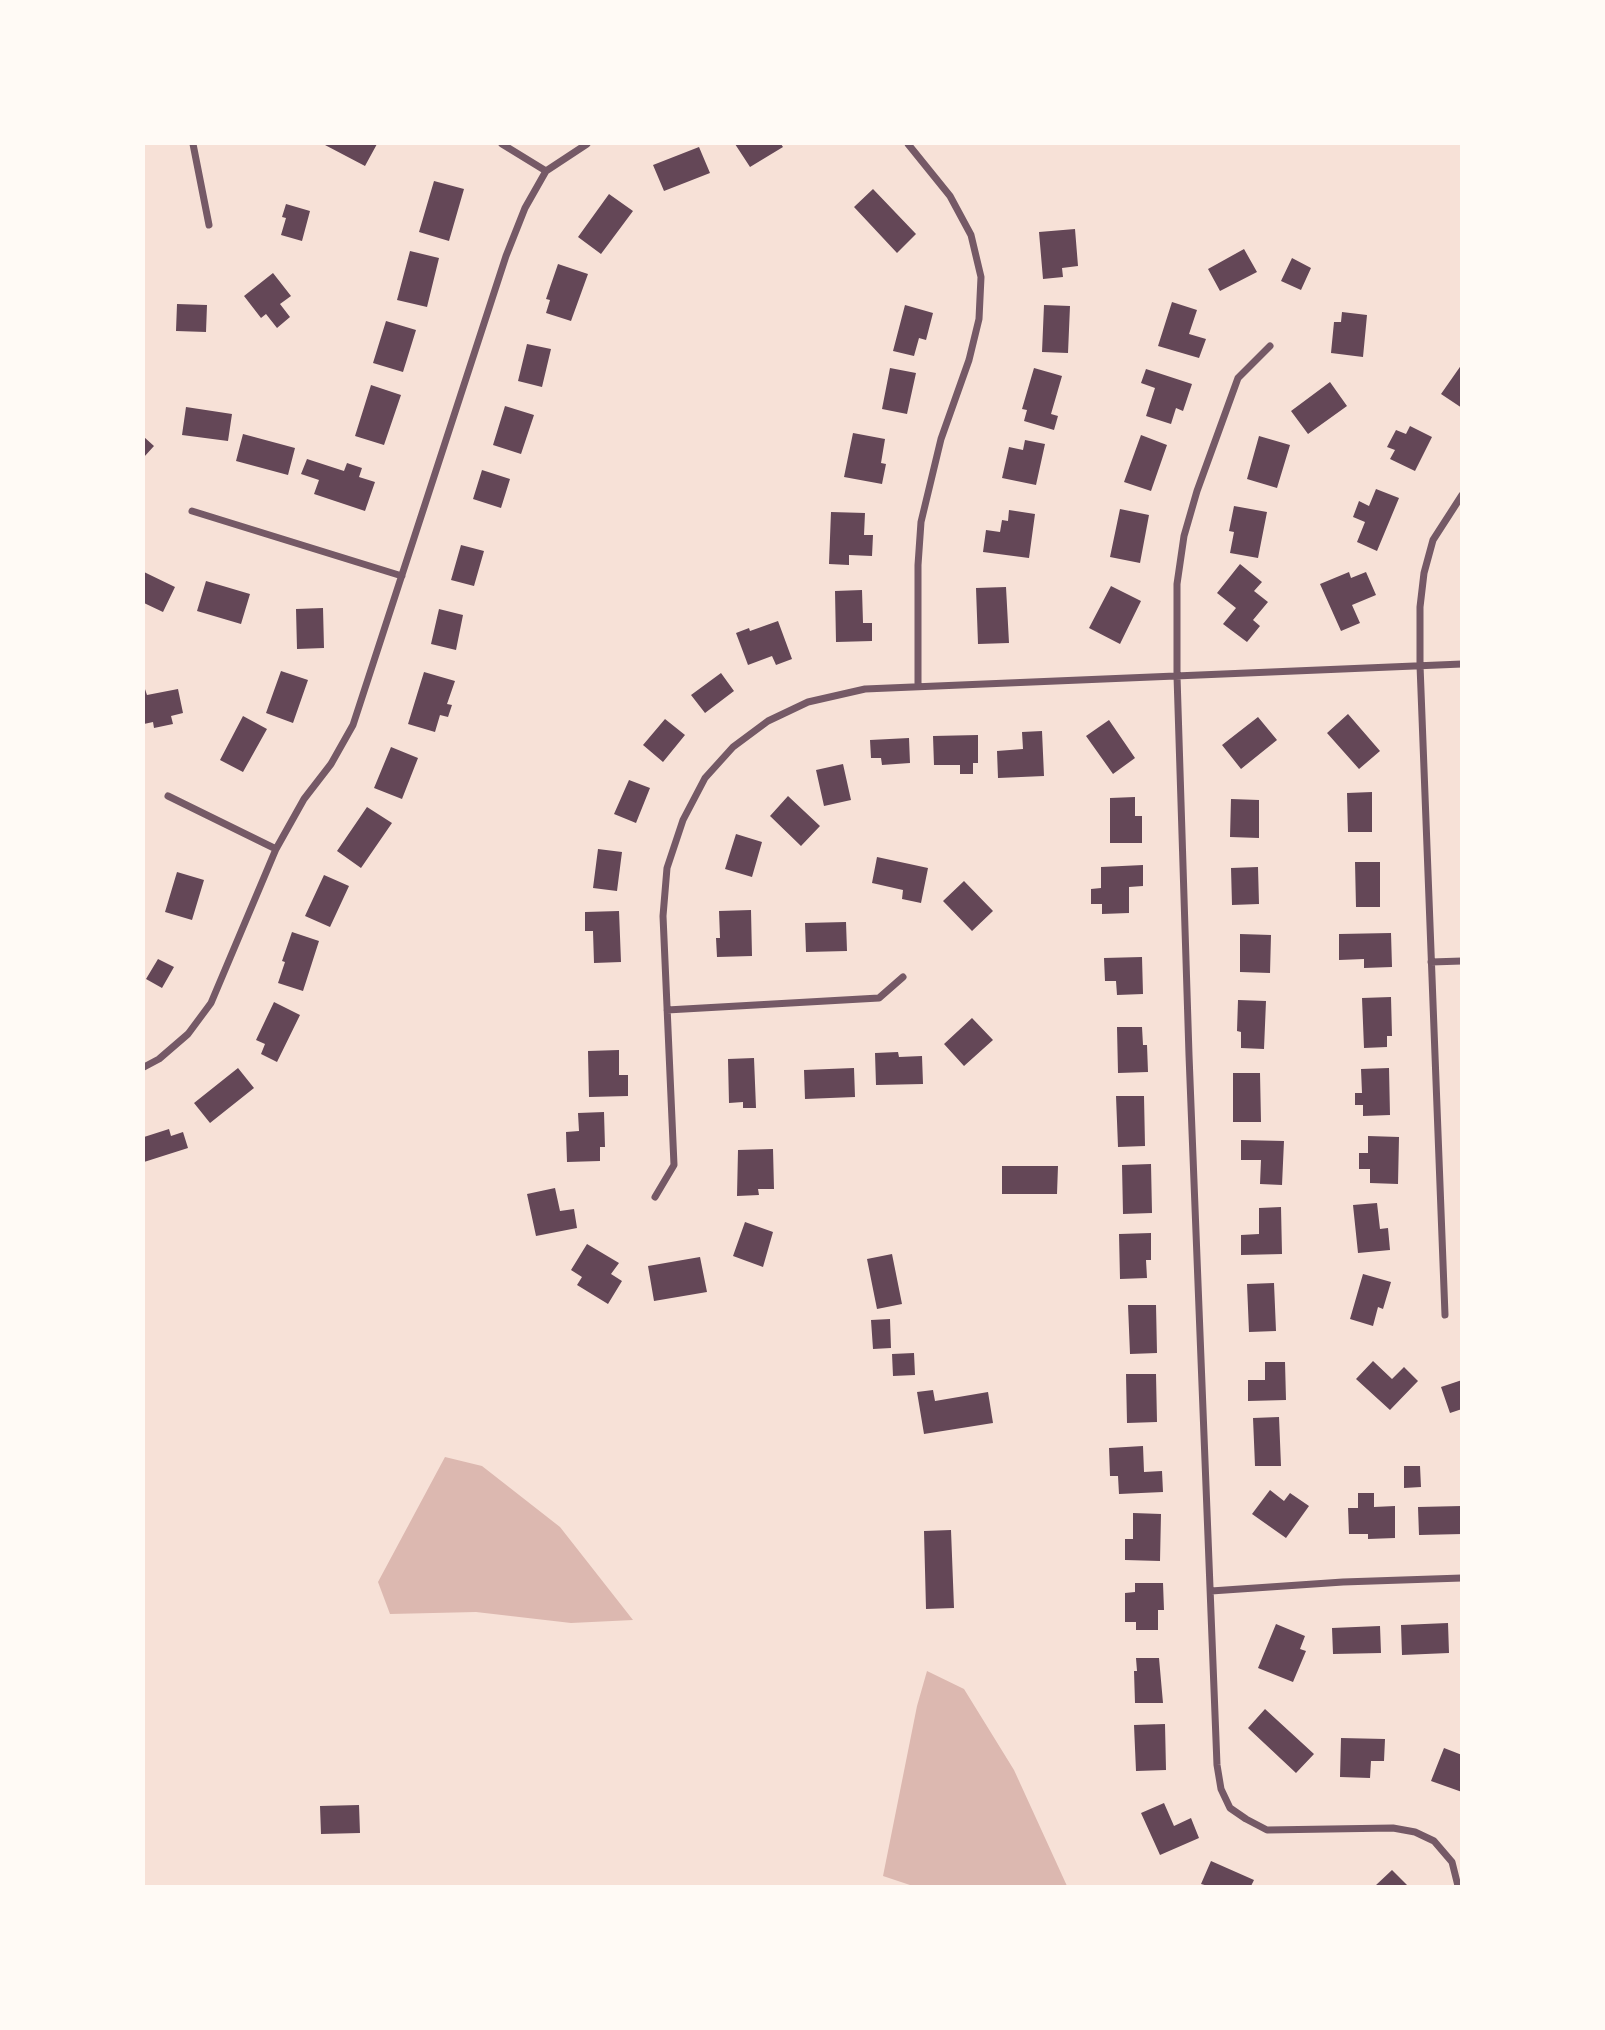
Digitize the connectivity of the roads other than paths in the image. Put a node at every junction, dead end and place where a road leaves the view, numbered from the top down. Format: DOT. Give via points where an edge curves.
graph roads {
  1 [pos="193,144"];
  2 [pos="502,144"];
  3 [pos="587,144"];
  4 [pos="908,144"];
  5 [pos="546,171"];
  6 [pos="209,225"];
  7 [pos="1270,346"];
  8 [pos="1461,495"];
  9 [pos="192,511"];
  10 [pos="402,576"];
  11 [pos="1461,664"];
  12 [pos="1420,665"];
  13 [pos="1177,676"];
  14 [pos="918,686"];
  15 [pos="168,796"];
  16 [pos="276,849"];
  17 [pos="1461,961"];
  18 [pos="1431,962"];
  19 [pos="903,977"];
  20 [pos="667,1010"];
  21 [pos="144,1067"];
  22 [pos="655,1197"];
  23 [pos="1445,1315"];
  24 [pos="1461,1578"];
  25 [pos="1211,1591"];
  26 [pos="1458,1886"];
  1 -- 6 [label="street"];
  2 -- 5 [label="street"];
  3 -- 5 [label="street"];
  4 -- 14 [label="street" via="950,196 971,235 981,277 979,319 920,522"];
  5 -- 10 [label="street" via="506,256"];
  7 -- 13 [label="street" via="1238,378 1184,536 1177,584"];
  8 -- 12 [label="street" via="1433,540 1424,573"];
  9 -- 10 [label="street"];
  10 -- 16 [label="street" via="353,725"];
  11 -- 12 [label="street"];
  12 -- 13 [label="street"];
  12 -- 18 [label="street"];
  13 -- 14 [label="street"];
  13 -- 25 [label="street"];
  14 -- 20 [label="street" via="865,689 808,702 768,721 733,747 705,778 683,820 667,868 663,916"];
  15 -- 16 [label="street"];
  16 -- 21 [label="street" via="211,1003 188,1034"];
  17 -- 18 [label="street"];
  18 -- 23 [label="street"];
  19 -- 20 [label="street" via="878,998"];
  20 -- 22 [label="street" via="674,1164"];
  24 -- 25 [label="street"];
  25 -- 26 [label="street" via="1217,1765 1230,1808 1267,1830 1393,1828 1415,1832 1434,1841 1452,1862"];
}
